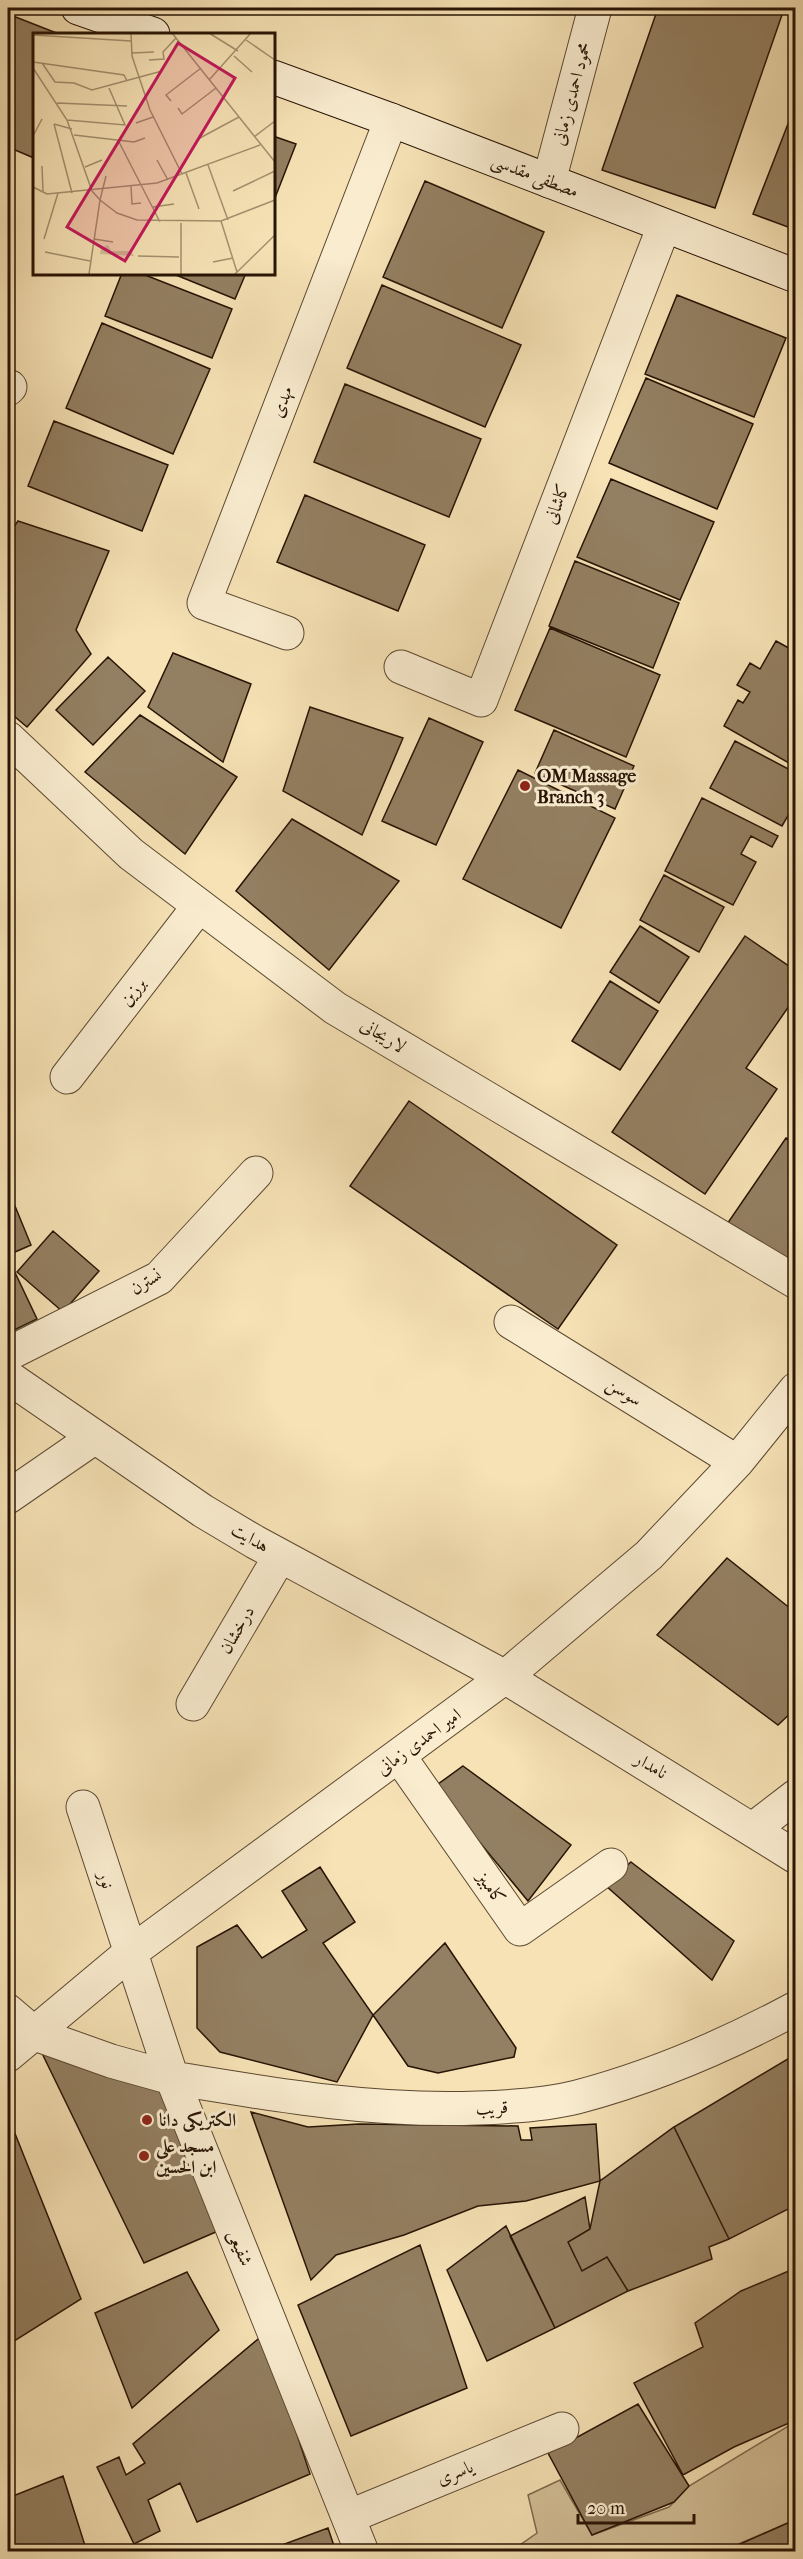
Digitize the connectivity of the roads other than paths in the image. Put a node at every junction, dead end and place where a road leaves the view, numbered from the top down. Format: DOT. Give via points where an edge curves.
graph roads {
  1 [pos="78,8"];
  2 [pos="595,8"];
  3 [pos="150,33"];
  4 [pos="274,78"];
  5 [pos="391,120"];
  6 [pos="549,182"];
  7 [pos="664,226"];
  8 [pos="795,276"];
  9 [pos="287,633"];
  10 [pos="401,667"];
  11 [pos="8,738"];
  12 [pos="200,906"];
  13 [pos="67,1077"];
  14 [pos="256,1173"];
  15 [pos="795,1282"];
  16 [pos="511,1322"];
  17 [pos="8,1354"];
  18 [pos="8,1377"];
  19 [pos="795,1389"];
  20 [pos="95,1437"];
  21 [pos="737,1462"];
  22 [pos="8,1497"];
  23 [pos="280,1556"];
  24 [pos="505,1677"];
  25 [pos="193,1704"];
  26 [pos="399,1756"];
  27 [pos="795,1796"];
  28 [pos="82,1807"];
  29 [pos="753,1829"];
  30 [pos="795,1857"];
  31 [pos="611,1865"];
  32 [pos="130,1953"];
  33 [pos="795,2008"];
  34 [pos="8,2011"];
  35 [pos="35,2034"];
  36 [pos="8,2055"];
  37 [pos="172,2078"];
  38 [pos="562,2429"];
  39 [pos="348,2517"];
  40 [pos="362,2552"];
  1 -- 3 [label="street"];
  2 -- 6 [label="street, محمود احمدی زمانی"];
  4 -- 5 [label="street, مصطفی مقدسی"];
  5 -- 6 [label="street, مصطفی مقدسی"];
  5 -- 9 [label="street, مهدی" via="204,603"];
  6 -- 7 [label="street, مصطفی مقدسی"];
  7 -- 8 [label="street, مصطفی مقدسی"];
  7 -- 10 [label="street, کاشانی" via="481,700"];
  11 -- 12 [label="street, لاریجانی" via="131,854"];
  12 -- 13 [label="street, برزین"];
  12 -- 15 [label="street, لاریجانی" via="335,1008"];
  14 -- 17 [label="street, نسترن" via="159,1278"];
  16 -- 21 [label="street, سوسن"];
  18 -- 20 [label="street, هدایت"];
  19 -- 21 [label="street, امیر احمدی زمانی"];
  20 -- 22 [label="street"];
  20 -- 23 [label="street, هدایت" via="203,1511"];
  21 -- 24 [label="street, امیر احمدی زمانی" via="649,1555"];
  23 -- 24 [label="street, هدایت"];
  23 -- 25 [label="street, درخشان"];
  24 -- 26 [label="street, امیر احمدی زمانی"];
  24 -- 29 [label="street, نامدار"];
  26 -- 31 [label="street, کامبیز" via="520,1929"];
  26 -- 32 [label="street, امیر احمدی زمانی"];
  27 -- 29 [label="street"];
  28 -- 32 [label="street, نور"];
  29 -- 30 [label="street, نامدار"];
  32 -- 35 [label="street, امیر احمدی زمانی"];
  32 -- 37 [label="street, نور"];
  33 -- 37 [label="street, قریب" via="674,2066 576,2097 523,2106 426,2110 326,2103"];
  34 -- 35 [label="street"];
  35 -- 36 [label="street, امیر احمدی زمانی"];
  35 -- 37 [label="street"];
  37 -- 39 [label="street, شفیعی"];
  38 -- 39 [label="street, یاسری"];
  39 -- 40 [label="street, شفیعی"];
}
